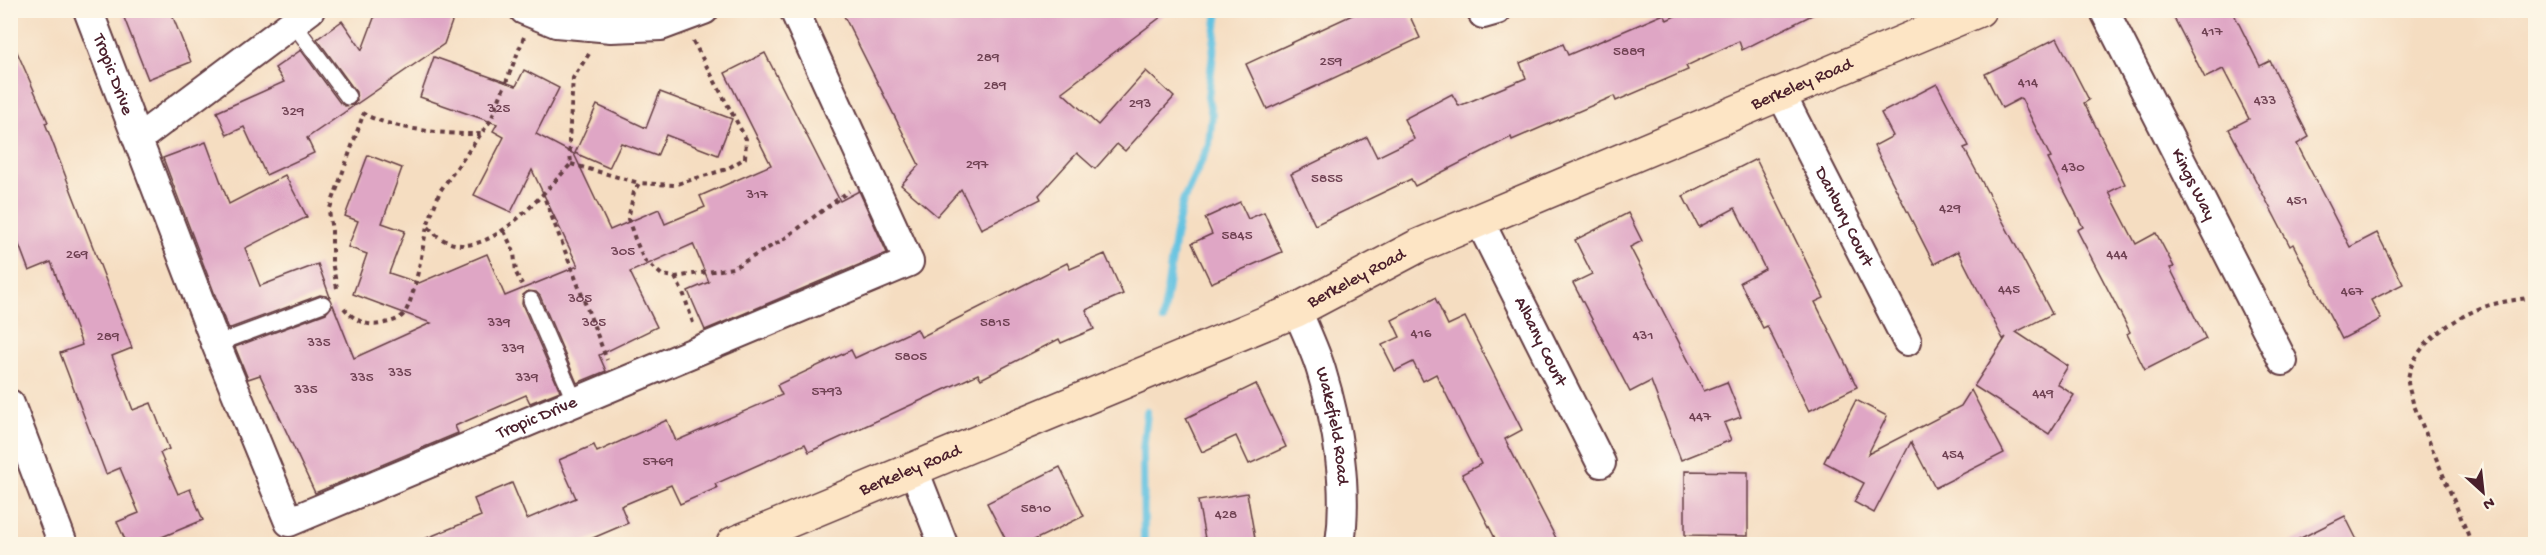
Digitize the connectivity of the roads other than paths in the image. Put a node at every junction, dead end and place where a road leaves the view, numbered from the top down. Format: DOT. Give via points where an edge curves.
graph roads {
  1 [pos="88,10"];
  2 [pos="794,10"];
  3 [pos="1979,10"];
  4 [pos="2104,10"];
  5 [pos="530,13"];
  6 [pos="694,14"];
  7 [pos="301,17"];
  8 [pos="1781,94"];
  9 [pos="348,97"];
  10 [pos="138,139"];
  11 [pos="1479,220"];
  12 [pos="531,300"];
  13 [pos="323,304"];
  14 [pos="1297,310"];
  15 [pos="1907,341"];
  16 [pos="216,344"];
  17 [pos="2283,361"];
  18 [pos="575,402"];
  19 [pos="10,405"];
  20 [pos="1601,463"];
  21 [pos="914,470"];
  22 [pos="63,544"];
  23 [pos="733,544"];
  24 [pos="943,544"];
  25 [pos="1340,544"];
  1 -- 10 [label="street, Tropic Drive"];
  2 -- 18 [label="street, Tropic Drive" via="909,262"];
  3 -- 8 [label="street, Berkeley Road"];
  4 -- 17 [label="street, Kings Way"];
  5 -- 6 [label="street" via="556,23 611,28 661,26"];
  7 -- 9 [label="lane"];
  7 -- 10 [label="street, Tropic Drive"];
  8 -- 11 [label="street, Berkeley Road"];
  8 -- 15 [label="street, Danbury Court"];
  10 -- 16 [label="street, Tropic Drive"];
  11 -- 14 [label="street, Berkeley Road" via="1418,246"];
  11 -- 20 [label="street, Albany Court"];
  12 -- 18 [label="lane"];
  13 -- 16 [label="lane"];
  14 -- 21 [label="street, Berkeley Road"];
  14 -- 25 [label="street, Wakefield Road" via="1321,369 1333,417 1343,523"];
  16 -- 18 [label="street, Tropic Drive" via="289,522"];
  19 -- 22 [label="street"];
  21 -- 23 [label="street, Berkeley Road"];
  21 -- 24 [label="street"];
}
